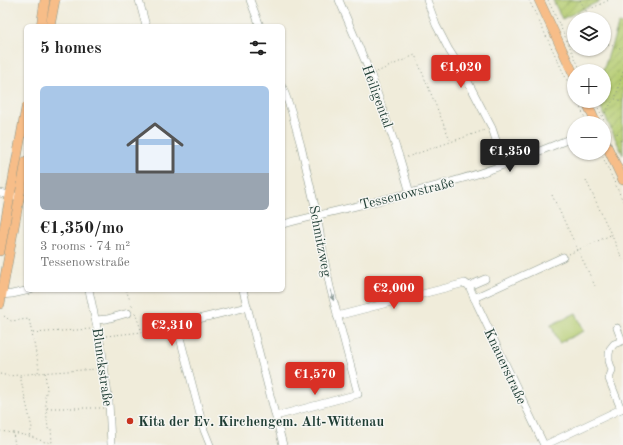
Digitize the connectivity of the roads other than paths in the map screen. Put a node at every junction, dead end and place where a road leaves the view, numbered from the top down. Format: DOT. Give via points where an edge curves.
graph roads {
  1 [pos="45,0"];
  2 [pos="55,0"];
  3 [pos="139,0"];
  4 [pos="250,0"];
  5 [pos="339,0"];
  6 [pos="427,0"];
  7 [pos="539,0"];
  8 [pos="41,24"];
  9 [pos="50,24"];
  10 [pos="145,24"];
  11 [pos="259,24"];
  12 [pos="569,64"];
  13 [pos="285,94"];
  14 [pos="24,124"];
  15 [pos="567,140"];
  16 [pos="611,148"];
  17 [pos="504,165"];
  18 [pos="24,167"];
  19 [pos="623,180"];
  20 [pos="0,193"];
  21 [pos="410,193"];
  22 [pos="15,196"];
  23 [pos="317,215"];
  24 [pos="285,223"];
  25 [pos="0,250"];
  26 [pos="566,255"];
  27 [pos="485,279"];
  28 [pos="467,284"];
  29 [pos="24,292"];
  30 [pos="89,292"];
  31 [pos="243,292"];
  32 [pos="1,298"];
  33 [pos="474,298"];
  34 [pos="247,307"];
  35 [pos="128,313"];
  36 [pos="337,316"];
  37 [pos="96,320"];
  38 [pos="617,328"];
  39 [pos="622,408"];
  40 [pos="276,416"];
  41 [pos="111,445"];
  42 [pos="210,445"];
  43 [pos="283,445"];
  44 [pos="544,445"];
  1 -- 8 [label="main road"];
  2 -- 9 [label="main road"];
  3 -- 10 [label="street"];
  4 -- 11 [label="street"];
  5 -- 21 [label="street, Heiligental" via="371,75"];
  6 -- 17 [label="street" via="436,25 492,128"];
  7 -- 12 [label="main road"];
  13 -- 23 [label="street, Schmitzweg"];
  14 -- 22 [label="main road"];
  15 -- 17 [label="street, Tessenowstraße"];
  16 -- 19 [label="main road"];
  17 -- 21 [label="street, Tessenowstraße"];
  18 -- 22 [label="main road"];
  20 -- 22 [label="street"];
  21 -- 23 [label="street, Tessenowstraße"];
  22 -- 25 [label="main road"];
  22 -- 32 [label="main road"];
  23 -- 24 [label="street, Tessenowstraße"];
  23 -- 36 [label="street, Schmitzweg, one-way"];
  26 -- 33 [label="street"];
  27 -- 28 [label="street"];
  28 -- 33 [label="street, Knauerstraße"];
  28 -- 36 [label="street"];
  29 -- 32 [label="street"];
  30 -- 37 [label="street, Blunckstraße"];
  31 -- 34 [label="street"];
  33 -- 44 [label="street, Knauerstraße"];
  34 -- 40 [label="street"];
  34 -- 42 [label="street" via="182,323 179,326 204,430"];
  35 -- 37 [label="street"];
  36 -- 40 [label="street, Schmitzweg" via="358,394"];
  37 -- 41 [label="street, Blunckstraße" via="109,402"];
  38 -- 39 [label="street" via="622,341 610,348 609,361 612,370 609,379"];
  39 -- 44 [label="street"];
  40 -- 43 [label="street"];
}
